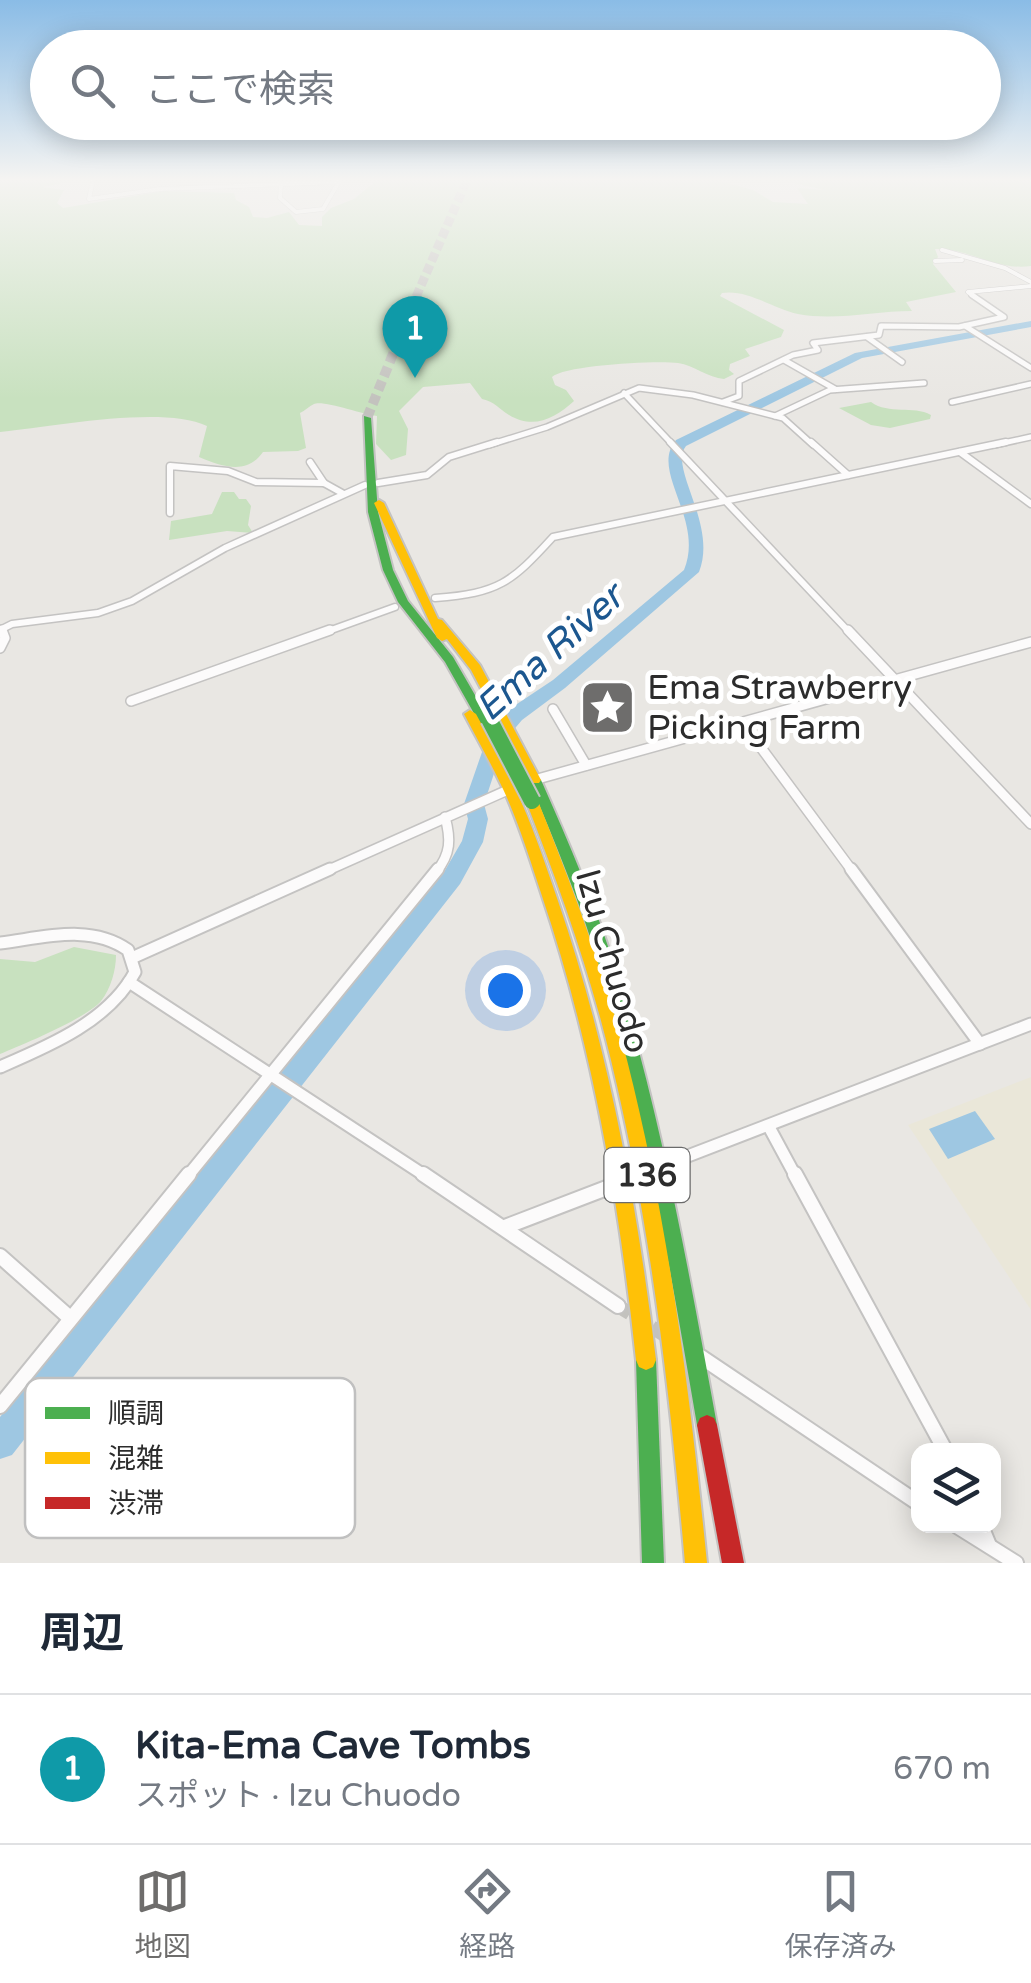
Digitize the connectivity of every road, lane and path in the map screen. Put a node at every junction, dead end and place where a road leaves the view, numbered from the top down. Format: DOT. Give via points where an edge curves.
graph roads {
  1 [pos="950,253"];
  2 [pos="970,260"];
  3 [pos="935,261"];
  4 [pos="1031,283"];
  5 [pos="965,326"];
  6 [pos="867,336"];
  7 [pos="784,360"];
  8 [pos="902,362"];
  9 [pos="1031,368"];
  10 [pos="814,376"];
  11 [pos="924,382"];
  12 [pos="1031,384"];
  13 [pos="836,389"];
  14 [pos="624,393"];
  15 [pos="722,402"];
  16 [pos="952,402"];
  17 [pos="740,407"];
  18 [pos="752,411"];
  19 [pos="775,416"];
  20 [pos="370,418"];
  21 [pos="1031,437"];
  22 [pos="960,452"];
  23 [pos="310,462"];
  24 [pos="848,475"];
  25 [pos="324,482"];
  26 [pos="378,484"];
  27 [pos="365,485"];
  28 [pos="342,493"];
  29 [pos="727,501"];
  30 [pos="1031,504"];
  31 [pos="696,507"];
  32 [pos="170,513"];
  33 [pos="395,608"];
  34 [pos="426,608"];
  35 [pos="1031,642"];
  36 [pos="0,648"];
  37 [pos="896,680"];
  38 [pos="131,701"];
  39 [pos="553,710"];
  40 [pos="488,722"];
  41 [pos="742,722"];
  42 [pos="586,765"];
  43 [pos="535,780"];
  44 [pos="506,781"];
  45 [pos="529,802"];
  46 [pos="445,817"];
  47 [pos="1031,824"];
  48 [pos="0,942"];
  49 [pos="134,958"];
  50 [pos="130,982"];
  51 [pos="1031,1024"];
  52 [pos="980,1044"];
  53 [pos="0,1067"];
  54 [pos="276,1075"];
  55 [pos="769,1127"];
  56 [pos="667,1164"];
  57 [pos="617,1184"];
  58 [pos="505,1228"];
  59 [pos="0,1256"];
  60 [pos="618,1306"];
  61 [pos="70,1318"];
  62 [pos="701,1357"];
  63 [pos="0,1406"];
  64 [pos="942,1443"];
  65 [pos="911,1498"];
  66 [pos="970,1533"];
  67 [pos="984,1533"];
  68 [pos="988,1543"];
  69 [pos="654,1563"];
  70 [pos="685,1563"];
  71 [pos="696,1563"];
  72 [pos="733,1563"];
  73 [pos="1016,1563"];
  1 -- 2 [label="street"];
  2 -- 3 [label="street"];
  2 -- 4 [label="street"];
  4 -- 5 [label="street" via="968,292 1004,317"];
  5 -- 6 [label="street" via="884,326"];
  5 -- 9 [label="street"];
  6 -- 7 [label="street" via="813,343 818,350"];
  6 -- 8 [label="street"];
  7 -- 10 [label="street"];
  7 -- 15 [label="street" via="739,381 739,396"];
  10 -- 13 [label="street"];
  11 -- 13 [label="street"];
  12 -- 16 [label="street"];
  13 -- 19 [label="street"];
  14 -- 15 [label="street" via="644,388"];
  14 -- 26 [label="street" via="546,427 449,456 427,475"];
  14 -- 29 [label="street"];
  15 -- 17 [label="street"];
  17 -- 18 [label="street"];
  18 -- 19 [label="street"];
  19 -- 24 [label="street"];
  20 -- 34 [label="main road, Izu Chuodo / 136" via="368,466 381,550 400,596"];
  21 -- 22 [label="street"];
  22 -- 24 [label="street"];
  22 -- 30 [label="street"];
  23 -- 25 [label="street"];
  24 -- 29 [label="street"];
  25 -- 28 [label="street"];
  25 -- 32 [label="street" via="256,482 228,471 170,466"];
  27 -- 28 [label="street"];
  28 -- 36 [label="street" via="132,601 98,613 12,624 2,629"];
  29 -- 31 [label="street"];
  29 -- 37 [label="street"];
  31 -- 34 [label="street" via="553,537 516,578"];
  33 -- 38 [label="street"];
  34 -- 40 [label="main road, Izu Chuodo / 136" via="448,660"];
  35 -- 37 [label="street"];
  37 -- 41 [label="street"];
  37 -- 47 [label="street"];
  39 -- 42 [label="street"];
  40 -- 43 [label="main road" via="520,753"];
  40 -- 44 [label="main road, 136"];
  40 -- 45 [label="main road, Izu Chuodo / 136, bridge"];
  41 -- 42 [label="street"];
  41 -- 52 [label="street"];
  42 -- 43 [label="street"];
  43 -- 44 [label="street"];
  43 -- 72 [label="main road" via="590,910 637,1068"];
  44 -- 46 [label="street" via="491,799"];
  44 -- 69 [label="main road" via="584,1000 624,1183 648,1361"];
  45 -- 70 [label="main road, Izu Chuodo / 136" via="578,938 627,1134 660,1309"];
  45 -- 71 [label="main road, Izu Chuodo / 136" via="586,937 639,1133 669,1311"];
  46 -- 49 [label="street"];
  46 -- 54 [label="street" via="451,840 444,862"];
  48 -- 49 [label="street" via="71,934 112,942"];
  49 -- 50 [label="street"];
  50 -- 53 [label="street" via="76,1029"];
  50 -- 54 [label="street"];
  51 -- 52 [label="street"];
  52 -- 55 [label="street"];
  54 -- 58 [label="street"];
  54 -- 61 [label="street"];
  55 -- 56 [label="street"];
  55 -- 64 [label="street"];
  57 -- 58 [label="street"];
  58 -- 60 [label="street"];
  59 -- 61 [label="street"];
  61 -- 63 [label="street"];
  62 -- 65 [label="street"];
  66 -- 68 [label="street"];
  67 -- 68 [label="street"];
  68 -- 73 [label="street"];
}
